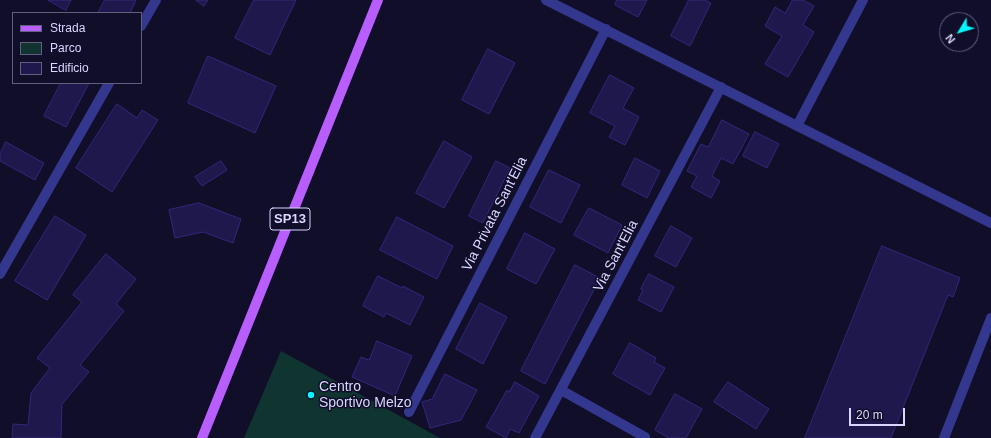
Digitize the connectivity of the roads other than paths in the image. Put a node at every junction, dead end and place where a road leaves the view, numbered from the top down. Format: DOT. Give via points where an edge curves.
graph roads {
  1 [pos="156,0"];
  2 [pos="378,0"];
  3 [pos="546,0"];
  4 [pos="863,0"];
  5 [pos="142,24"];
  6 [pos="606,29"];
  7 [pos="107,84"];
  8 [pos="721,87"];
  9 [pos="797,126"];
  10 [pos="991,223"];
  11 [pos="0,274"];
  12 [pos="991,318"];
  13 [pos="561,390"];
  14 [pos="409,412"];
  15 [pos="646,437"];
  16 [pos="202,438"];
  17 [pos="535,438"];
  18 [pos="944,438"];
  1 -- 5 [label="street"];
  2 -- 16 [label="main road, SP13"];
  3 -- 6 [label="street"];
  4 -- 9 [label="street"];
  6 -- 8 [label="street"];
  6 -- 14 [label="street, Via Privata Sant'Elia"];
  7 -- 11 [label="street"];
  8 -- 9 [label="street"];
  8 -- 13 [label="street, Via Sant'Elia"];
  9 -- 10 [label="street"];
  12 -- 18 [label="street"];
  13 -- 15 [label="street"];
  13 -- 17 [label="street, Via Sant'Elia"];
}
